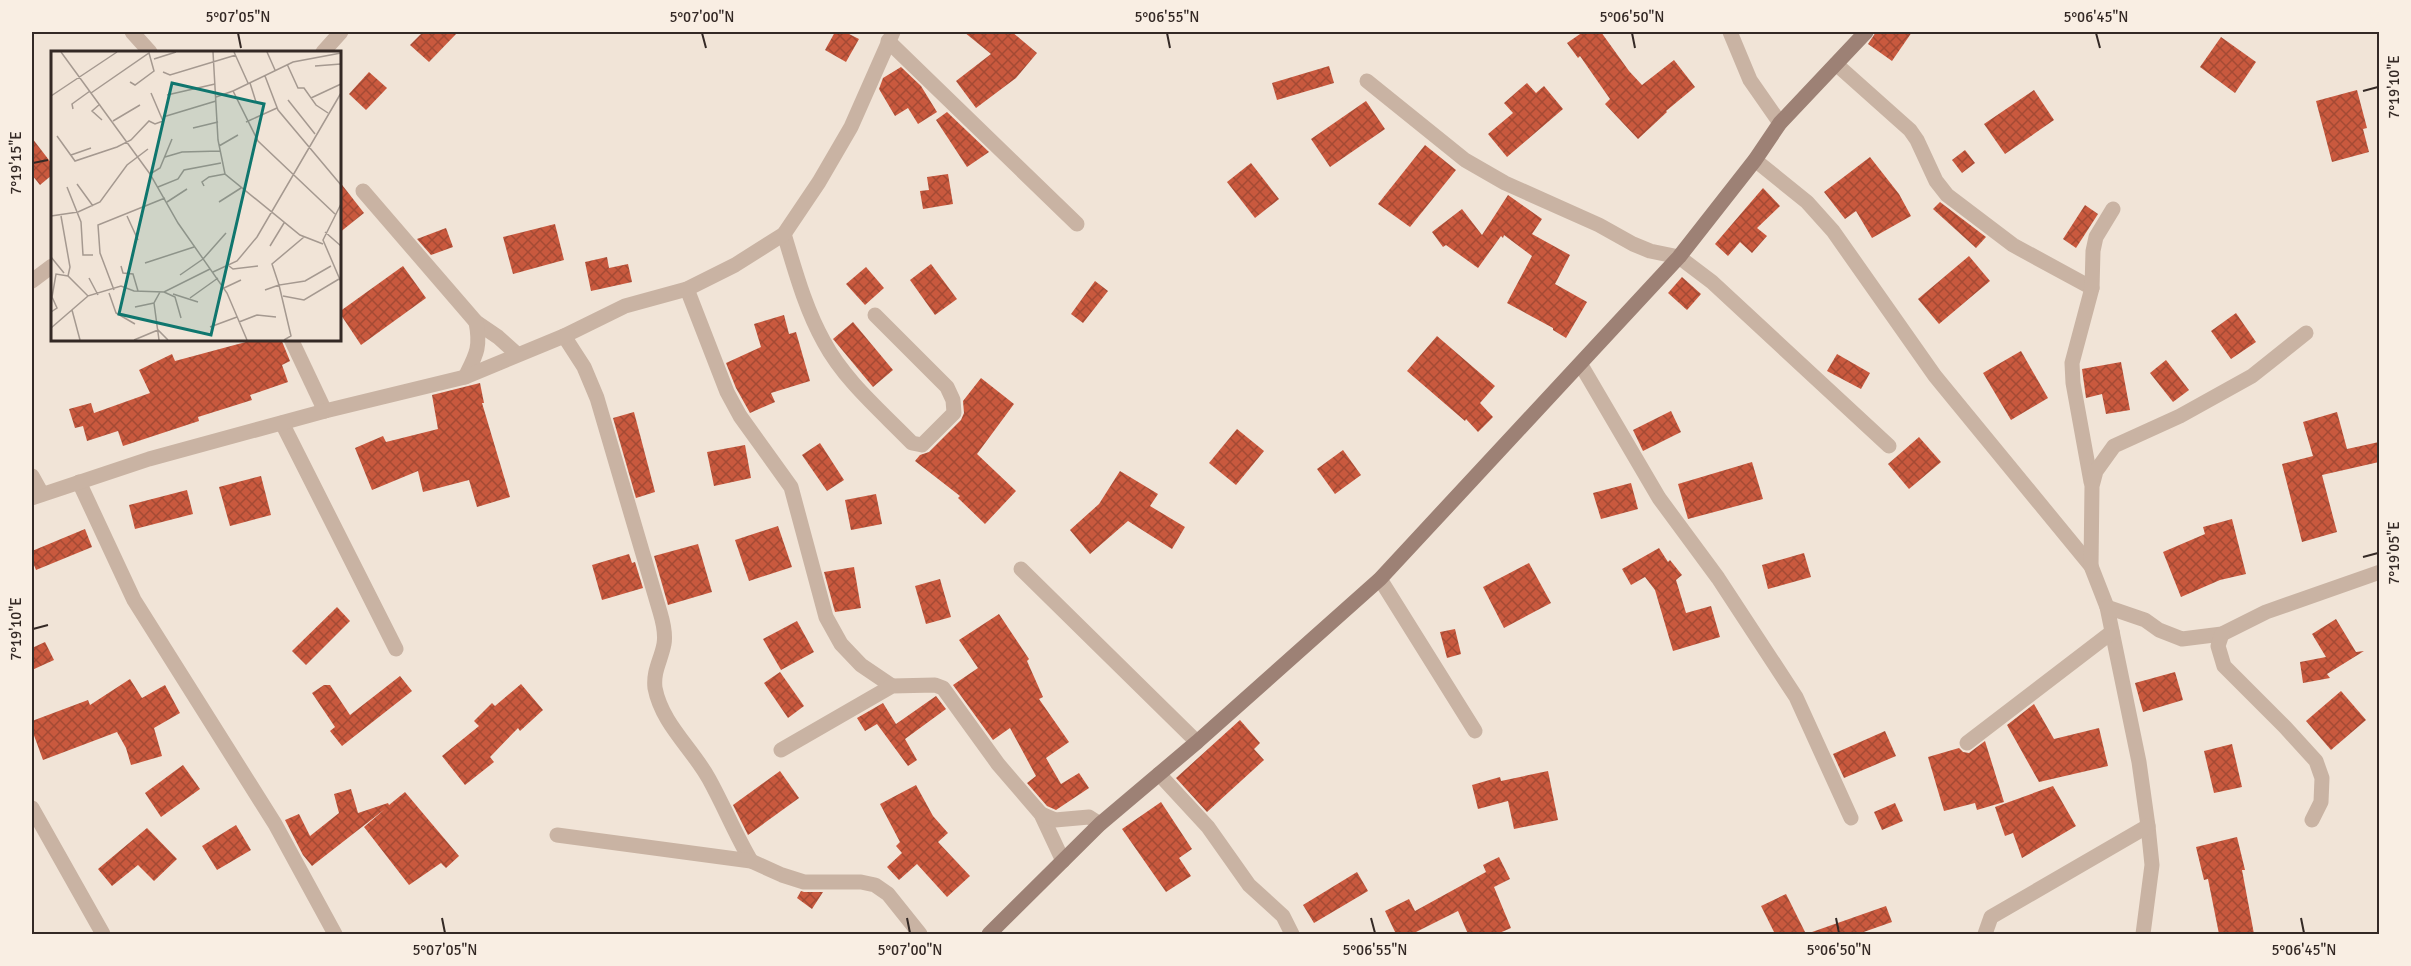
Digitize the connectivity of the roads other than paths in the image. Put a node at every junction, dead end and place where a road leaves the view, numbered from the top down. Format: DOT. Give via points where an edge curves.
graph roads {
  1 [pos="132,32"];
  2 [pos="341,32"];
  3 [pos="1730,32"];
  4 [pos="1866,32"];
  5 [pos="891,36"];
  6 [pos="149,51"];
  7 [pos="323,51"];
  8 [pos="1836,64"];
  9 [pos="1367,81"];
  10 [pos="1780,123"];
  11 [pos="1755,160"];
  12 [pos="363,190"];
  13 [pos="2113,209"];
  14 [pos="1077,224"];
  15 [pos="784,234"];
  16 [pos="1679,257"];
  17 [pos="51,267"];
  18 [pos="32,281"];
  19 [pos="2092,288"];
  20 [pos="687,289"];
  21 [pos="875,315"];
  22 [pos="476,322"];
  23 [pos="2306,333"];
  24 [pos="564,336"];
  25 [pos="291,340"];
  26 [pos="517,354"];
  27 [pos="1581,365"];
  28 [pos="465,377"];
  29 [pos="325,411"];
  30 [pos="282,423"];
  31 [pos="1889,446"];
  32 [pos="32,476"];
  33 [pos="79,482"];
  34 [pos="2092,486"];
  35 [pos="37,496"];
  36 [pos="2091,566"];
  37 [pos="1021,569"];
  38 [pos="2379,572"];
  39 [pos="1380,579"];
  40 [pos="2107,607"];
  41 [pos="2112,632"];
  42 [pos="2222,634"];
  43 [pos="396,649"];
  44 [pos="892,686"];
  45 [pos="1475,731"];
  46 [pos="1197,742"];
  47 [pos="1967,743"];
  48 [pos="781,750"];
  49 [pos="1159,774"];
  50 [pos="32,808"];
  51 [pos="1041,814"];
  52 [pos="1851,818"];
  53 [pos="2312,820"];
  54 [pos="1100,824"];
  55 [pos="2148,826"];
  56 [pos="557,835"];
  57 [pos="751,861"];
  58 [pos="1063,861"];
  59 [pos="103,934"];
  60 [pos="335,934"];
  61 [pos="920,934"];
  62 [pos="989,934"];
  63 [pos="1292,934"];
  64 [pos="1985,934"];
  65 [pos="2142,934"];
  1 -- 6 [label="street"];
  2 -- 7 [label="street"];
  3 -- 10 [label="street" via="1750,80"];
  4 -- 8 [label="street"];
  5 -- 14 [label="street"];
  5 -- 15 [label="street" via="851,128"];
  8 -- 10 [label="street"];
  8 -- 19 [label="street" via="1910,130 1947,195 2013,245"];
  9 -- 16 [label="street" via="1465,160 1505,183 1632,244"];
  10 -- 11 [label="street"];
  11 -- 16 [label="street"];
  11 -- 36 [label="street" via="1807,202 1833,231 1935,376"];
  12 -- 22 [label="street"];
  13 -- 19 [label="street" via="2096,237"];
  15 -- 20 [label="street"];
  15 -- 21 [label="street" via="824,342 847,376 912,443 922,445 954,413 953,400 947,387"];
  16 -- 27 [label="street"];
  16 -- 31 [label="street" via="1712,282"];
  17 -- 18 [label="street"];
  19 -- 34 [label="street" via="2072,363"];
  20 -- 24 [label="street" via="625,306"];
  20 -- 44 [label="street" via="727,392 791,487 826,617 847,651"];
  22 -- 26 [label="street"];
  22 -- 28 [label="street" via="479,349"];
  23 -- 34 [label="street" via="2252,376 2180,416 2114,446 2096,471"];
  24 -- 26 [label="street"];
  24 -- 57 [label="street" via="584,367 597,398 660,612 664,644 654,671 662,708 710,780"];
  25 -- 29 [label="street"];
  26 -- 28 [label="street"];
  27 -- 39 [label="street"];
  27 -- 52 [label="street" via="1659,498 1718,578 1796,697"];
  28 -- 29 [label="street"];
  29 -- 30 [label="street"];
  30 -- 33 [label="street"];
  30 -- 43 [label="street"];
  32 -- 35 [label="street"];
  33 -- 35 [label="street"];
  33 -- 60 [label="street" via="134,600 275,824"];
  34 -- 36 [label="street"];
  36 -- 40 [label="street"];
  37 -- 46 [label="street"];
  38 -- 42 [label="street" via="2266,612"];
  39 -- 45 [label="street"];
  39 -- 46 [label="street"];
  40 -- 41 [label="street"];
  40 -- 42 [label="street" via="2182,639"];
  41 -- 47 [label="street"];
  41 -- 55 [label="street"];
  42 -- 53 [label="street" via="2219,653 2224,666 2316,761 2322,778 2321,802"];
  44 -- 48 [label="street"];
  44 -- 51 [label="street" via="944,688 998,764"];
  46 -- 49 [label="street"];
  49 -- 54 [label="street"];
  49 -- 63 [label="street" via="1208,827 1250,885 1283,916"];
  50 -- 59 [label="street"];
  51 -- 54 [label="street" via="1055,820 1089,817"];
  51 -- 58 [label="street"];
  54 -- 58 [label="street"];
  55 -- 64 [label="street" via="1991,916"];
  55 -- 65 [label="street" via="2152,865"];
  56 -- 57 [label="street"];
  57 -- 61 [label="street" via="804,882 875,885 888,894"];
  58 -- 62 [label="street"];
}
